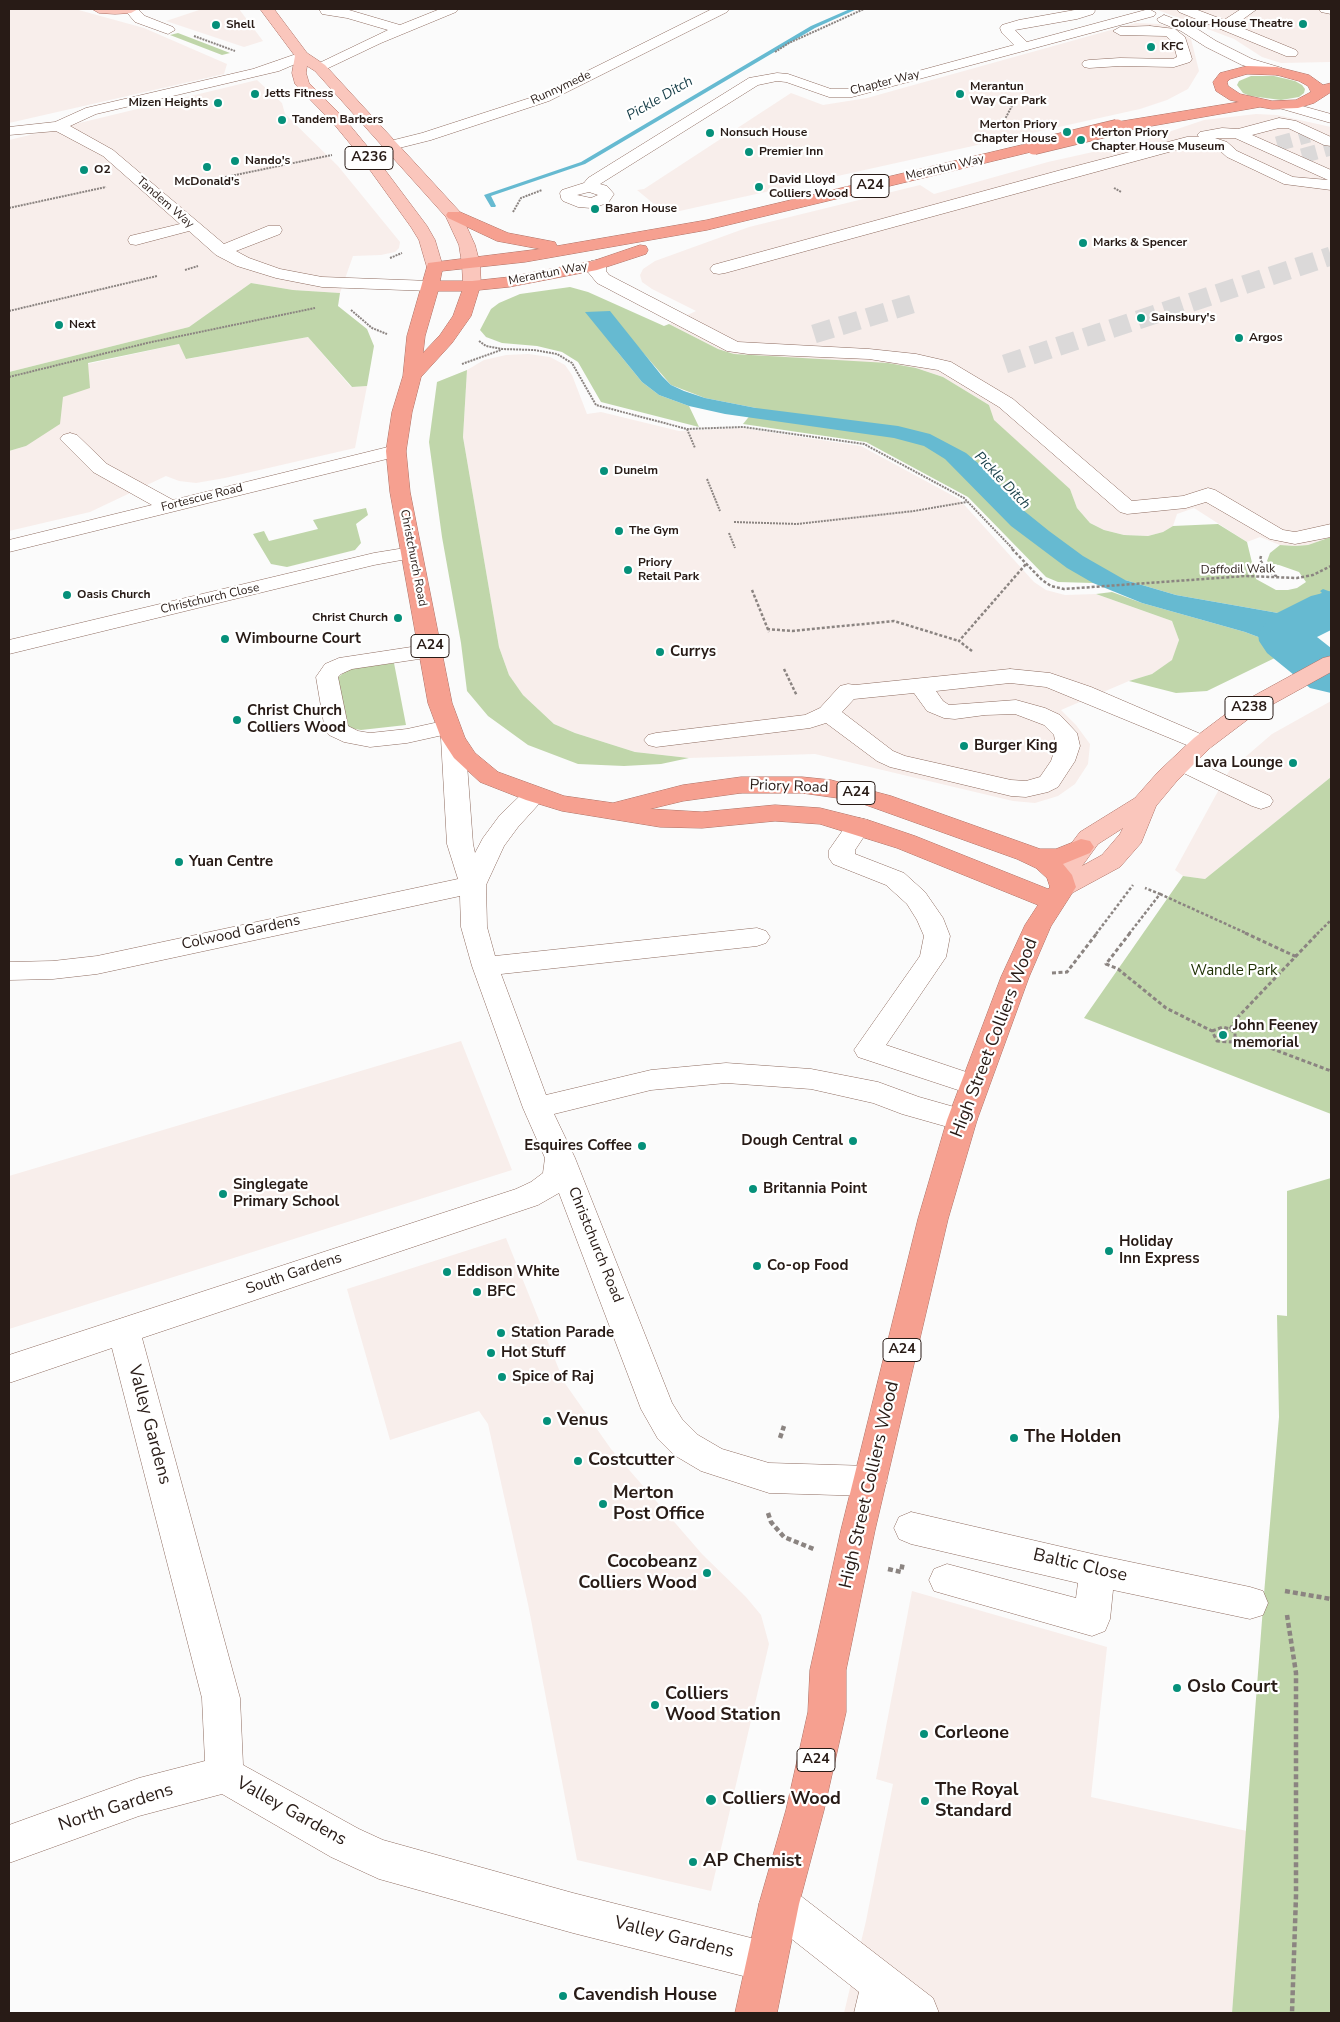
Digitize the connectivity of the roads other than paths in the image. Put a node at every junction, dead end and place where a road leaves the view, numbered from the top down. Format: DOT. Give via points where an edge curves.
graph roads {
  1 [pos="100,9"];
  2 [pos="131,9"];
  3 [pos="267,9"];
  4 [pos="326,9"];
  5 [pos="451,9"];
  6 [pos="722,9"];
  7 [pos="1087,9"];
  8 [pos="1184,9"];
  9 [pos="1250,9"];
  10 [pos="1326,9"];
  11 [pos="1331,10"];
  12 [pos="1144,11"];
  13 [pos="1226,25"];
  14 [pos="168,30"];
  15 [pos="401,30"];
  16 [pos="376,40"];
  17 [pos="1099,40"];
  18 [pos="1211,44"];
  19 [pos="1025,47"];
  20 [pos="1291,53"];
  21 [pos="301,55"];
  22 [pos="1089,64"];
  23 [pos="320,68"];
  24 [pos="1277,71"];
  25 [pos="1324,72"];
  26 [pos="1293,74"];
  27 [pos="1223,82"];
  28 [pos="1320,93"];
  29 [pos="840,94"];
  30 [pos="1259,104"];
  31 [pos="1284,105"];
  32 [pos="834,109"];
  33 [pos="1331,111"];
  34 [pos="1331,119"];
  35 [pos="58,126"];
  36 [pos="1121,126"];
  37 [pos="9,131"];
  38 [pos="1238,134"];
  39 [pos="1329,142"];
  40 [pos="1266,144"];
  41 [pos="391,145"];
  42 [pos="1182,148"];
  43 [pos="1232,154"];
  44 [pos="1324,171"];
  45 [pos="1331,185"];
  46 [pos="589,187"];
  47 [pos="454,215"];
  48 [pos="707,225"];
  49 [pos="191,226"];
  50 [pos="274,230"];
  51 [pos="136,240"];
  52 [pos="618,240"];
  53 [pos="585,246"];
  54 [pos="222,252"];
  55 [pos="471,264"];
  56 [pos="597,265"];
  57 [pos="434,267"];
  58 [pos="719,269"];
  59 [pos="276,273"];
  60 [pos="431,286"];
  61 [pos="472,286"];
  62 [pos="412,376"];
  63 [pos="70,439"];
  64 [pos="396,451"];
  65 [pos="169,506"];
  66 [pos="1331,530"];
  67 [pos="9,546"];
  68 [pos="411,553"];
  69 [pos="9,647"];
  70 [pos="431,651"];
  71 [pos="1331,663"];
  72 [pos="920,685"];
  73 [pos="828,713"];
  74 [pos="450,732"];
  75 [pos="656,740"];
  76 [pos="1202,743"];
  77 [pos="1181,764"];
  78 [pos="535,795"];
  79 [pos="1261,801"];
  80 [pos="1144,804"];
  81 [pos="612,812"];
  82 [pos="859,826"];
  83 [pos="1081,847"];
  84 [pos="1035,857"];
  85 [pos="473,885"];
  86 [pos="1058,894"];
  87 [pos="757,937"];
  88 [pos="485,966"];
  89 [pos="9,971"];
  90 [pos="974,1085"];
  91 [pos="537,1108"];
  92 [pos="962,1120"];
  93 [pos="560,1158"];
  94 [pos="124,1332"];
  95 [pos="9,1369"];
  96 [pos="870,1481"];
  97 [pos="911,1528"];
  98 [pos="1097,1570"];
  99 [pos="947,1580"];
  100 [pos="1250,1603"];
  101 [pos="225,1775"];
  102 [pos="9,1844"];
  103 [pos="780,1904"];
  104 [pos="767,1962"];
  105 [pos="878,1999"];
  106 [pos="756,2013"];
  107 [pos="918,2013"];
  1 -- 2 [label="main road"];
  2 -- 14 [label="street" via="140,19"];
  3 -- 21 [label="main road, Christchurch Road / A236"];
  4 -- 15 [label="street"];
  5 -- 15 [label="street"];
  6 -- 41 [label="street, Runnymede" via="544,98 426,137"];
  7 -- 19 [label="street" via="1077,15 1007,28"];
  8 -- 13 [label="street"];
  9 -- 13 [label="street"];
  10 -- 11 [label="street"];
  12 -- 18 [label="street" via="1186,28"];
  12 -- 19 [label="street, Chapter Way"];
  13 -- 20 [label="street"];
  15 -- 16 [label="street"];
  16 -- 21 [label="street"];
  16 -- 23 [label="street"];
  17 -- 22 [label="street" via="1101,36 1131,29 1170,32 1180,40 1185,59 1174,63"];
  18 -- 24 [label="street" via="1247,62"];
  18 -- 27 [label="street"];
  19 -- 29 [label="street, Chapter Way"];
  21 -- 23 [label="main road, Christchurch Road / A236"];
  21 -- 35 [label="street" via="274,68 90,112"];
  21 -- 57 [label="main road, Christchurch Road / A236" via="299,73 302,84 362,149 419,226 427,240"];
  23 -- 41 [label="main road, Christchurch Road / A236"];
  24 -- 26 [label="highway, A24"];
  24 -- 27 [label="highway, A24" via="1246,70"];
  25 -- 26 [label="highway, A24"];
  26 -- 28 [label="highway, A24" via="1313,83"];
  27 -- 30 [label="highway, A24" via="1235,97"];
  27 -- 36 [label="highway, Merantun Way / A24" via="1202,97"];
  28 -- 31 [label="highway, A24"];
  28 -- 33 [label="street"];
  29 -- 32 [label="street"];
  29 -- 46 [label="street, Chapter Way" via="777,76 754,81"];
  30 -- 31 [label="highway, A24"];
  30 -- 36 [label="highway, Merantun Way / A24"];
  31 -- 34 [label="street"];
  35 -- 37 [label="street"];
  35 -- 49 [label="street, Tandem Way" via="108,153"];
  36 -- 48 [label="highway, Merantun Way / A24, bridge"];
  38 -- 39 [label="street" via="1279,123 1291,124"];
  38 -- 40 [label="street"];
  38 -- 42 [label="street" via="1193,138"];
  40 -- 43 [label="street"];
  40 -- 44 [label="street"];
  41 -- 47 [label="main road, Christchurch Road / A236"];
  42 -- 43 [label="street"];
  42 -- 58 [label="street" via="1067,172"];
  43 -- 45 [label="street" via="1290,181"];
  47 -- 53 [label="highway" via="516,240 560,247"];
  47 -- 55 [label="main road, Christchurch Road / A236"];
  48 -- 52 [label="highway, Merantun Way / A24"];
  48 -- 56 [label="highway, Merantun Way / A24"];
  49 -- 51 [label="street"];
  49 -- 54 [label="street, Tandem Way"];
  50 -- 54 [label="street"];
  52 -- 53 [label="highway, Merantun Way / A24"];
  52 -- 56 [label="highway" via="601,250"];
  53 -- 55 [label="highway, Merantun Way / A24"];
  54 -- 59 [label="street, Tandem Way"];
  55 -- 57 [label="highway, A24"];
  55 -- 61 [label="main road, Christchurch Road / A236"];
  56 -- 61 [label="highway, Merantun Way / A24"];
  56 -- 66 [label="street" via="597,272 611,284 733,347 824,348 944,366 1006,403 1127,508 1186,502 1208,494 1277,535 1295,538"];
  57 -- 59 [label="street, Tandem Way"];
  57 -- 60 [label="highway, Christchurch Road / A24"];
  59 -- 60 [label="street, Tandem Way" via="322,282"];
  60 -- 61 [label="highway, Merantun Way"];
  60 -- 62 [label="highway, Christchurch Road / A24" via="416,336"];
  61 -- 62 [label="highway, Christchurch Road / A24" via="462,316"];
  62 -- 64 [label="highway, Christchurch Road / A24"];
  63 -- 65 [label="street" via="100,468"];
  64 -- 65 [label="street, Fortescue Road"];
  64 -- 68 [label="highway, Christchurch Road / A24"];
  65 -- 67 [label="street, Fortescue Road"];
  68 -- 69 [label="street, Christchurch Close" via="374,559"];
  68 -- 70 [label="highway, Christchurch Road / A24"];
  70 -- 74 [label="highway, Christchurch Road / A24" via="440,703"];
  70 -- 74 [label="street" via="347,663 333,669 327,677 337,730 370,740"];
  71 -- 76 [label="main road, A238" via="1247,709"];
  72 -- 73 [label="street" via="848,691"];
  72 -- 73 [label="street" via="935,706 944,711 1016,708 1037,712 1052,720 1065,733 1068,746 1064,761 1049,782 1039,787 1011,788 898,762 885,756"];
  72 -- 76 [label="street" via="989,677 1029,676 1050,680"];
  73 -- 75 [label="street" via="810,720"];
  74 -- 78 [label="highway, Christchurch Road / A24" via="466,758 489,777"];
  74 -- 85 [label="street, Christchurch Road" via="460,844"];
  76 -- 77 [label="main road, A238"];
  77 -- 79 [label="street"];
  77 -- 80 [label="main road, A238"];
  78 -- 81 [label="highway, Priory Road / A24"];
  78 -- 85 [label="street, Christchurch Road" via="492,844"];
  80 -- 83 [label="main road, A238" via="1096,833"];
  80 -- 86 [label="main road" via="1132,837 1111,861"];
  81 -- 82 [label="highway, Priory Road" via="660,819 702,820 776,813 820,816"];
  81 -- 84 [label="highway, Priory Road / A24" via="683,793 731,787 771,784 821,787 856,792"];
  82 -- 86 [label="highway, Priory Road"];
  82 -- 90 [label="street" via="842,850 842,858 895,879 916,898 930,918 937,936 933,957 868,1050"];
  83 -- 84 [label="highway" via="1063,856"];
  83 -- 86 [label="main road, A238" via="1071,861"];
  84 -- 86 [label="highway, Priory Road / A24" via="1059,875"];
  85 -- 88 [label="street, Christchurch Road" via="474,927"];
  85 -- 89 [label="street, Colwood Gardens" via="97,965"];
  86 -- 90 [label="highway, High Street Colliers Wood / A24" via="1038,925 1015,977"];
  87 -- 88 [label="street"];
  88 -- 91 [label="street, Christchurch Road"];
  90 -- 92 [label="highway, High Street Colliers Wood / A24"];
  91 -- 92 [label="street" via="651,1080 726,1073 811,1079 878,1093"];
  91 -- 93 [label="street, Christchurch Road"];
  92 -- 96 [label="highway, High Street Colliers Wood / A24" via="934,1219"];
  93 -- 94 [label="street, South Gardens" via="555,1180 527,1197"];
  93 -- 96 [label="street, Christchurch Road" via="658,1409 670,1429 686,1445 713,1461 762,1476"];
  94 -- 95 [label="street, South Gardens"];
  94 -- 101 [label="street, Valley Gardens" via="221,1698"];
  96 -- 103 [label="highway, High Street Colliers Wood / A24" via="828,1670 823,1730"];
  97 -- 98 [label="street, Baltic Close"];
  98 -- 99 [label="street" via="1092,1619"];
  98 -- 100 [label="street, Baltic Close"];
  101 -- 102 [label="street, North Gardens" via="140,1797"];
  101 -- 104 [label="street, Valley Gardens" via="362,1851 573,1913"];
  103 -- 104 [label="highway, High Street Colliers Wood / A24"];
  103 -- 105 [label="street"];
  104 -- 106 [label="highway, High Street Colliers Wood / A24"];
  105 -- 107 [label="street"];
}
